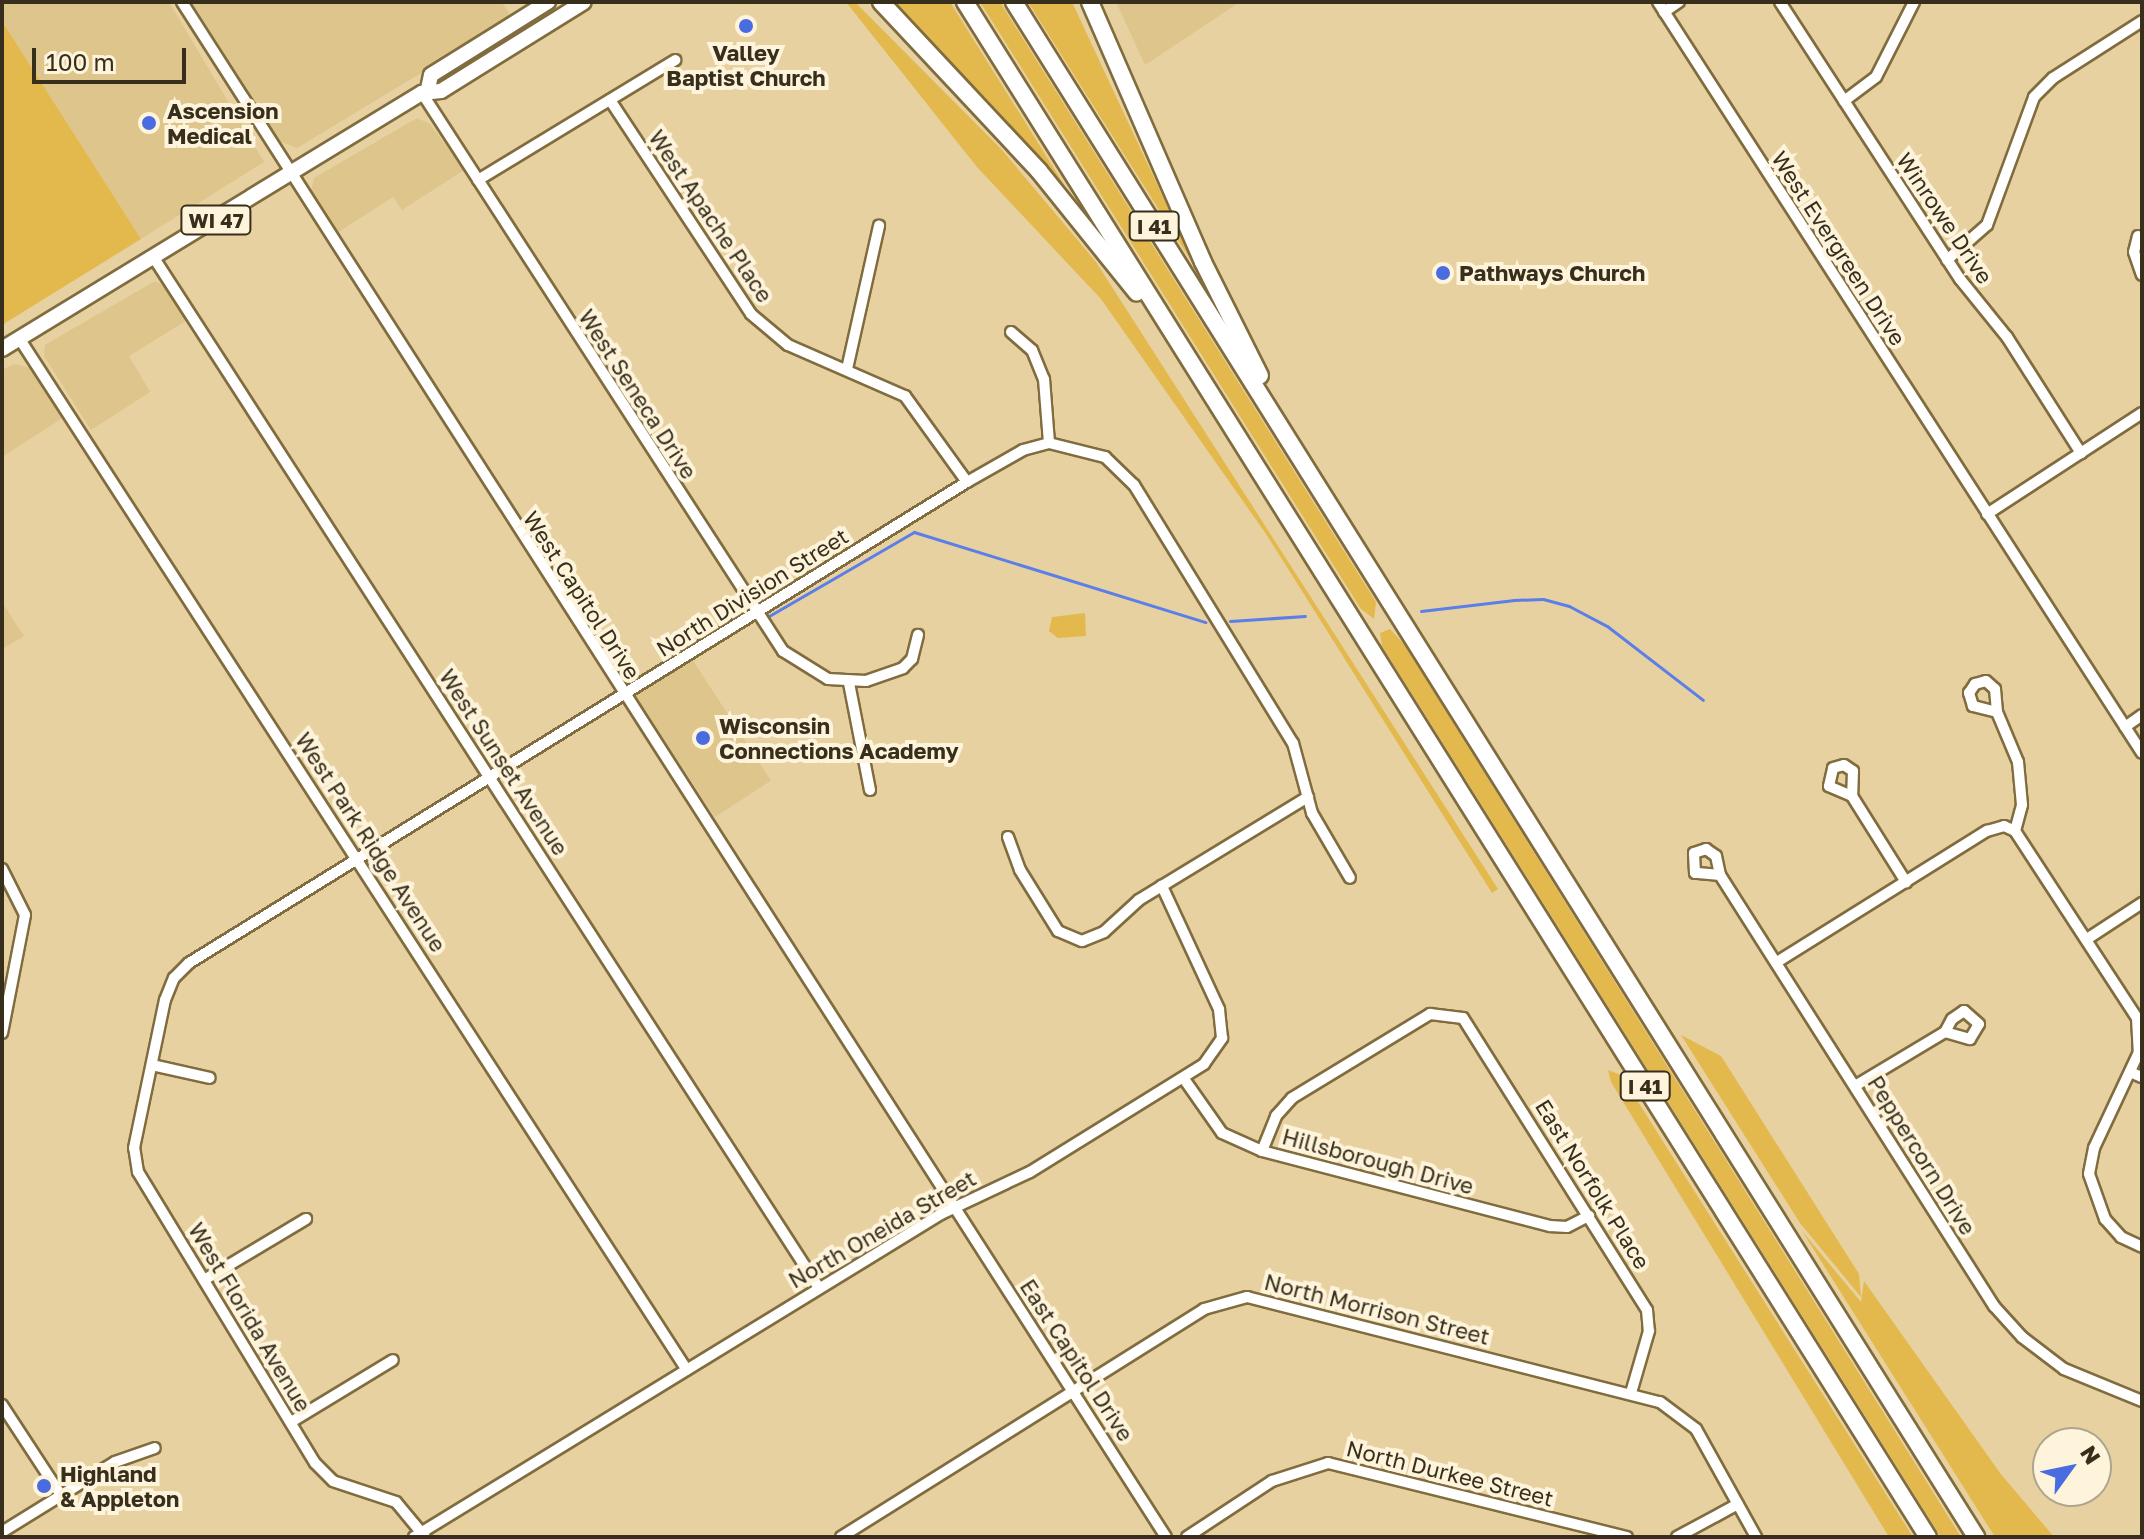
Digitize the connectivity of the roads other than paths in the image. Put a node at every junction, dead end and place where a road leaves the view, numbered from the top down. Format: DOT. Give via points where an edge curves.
graph roads {
  1 [pos="182,2"];
  2 [pos="548,2"];
  3 [pos="584,2"];
  4 [pos="881,2"];
  5 [pos="965,2"];
  6 [pos="1014,2"];
  7 [pos="1090,2"];
  8 [pos="1679,2"];
  9 [pos="1780,2"];
  10 [pos="1914,2"];
  11 [pos="1661,7"];
  12 [pos="2142,21"];
  13 [pos="675,60"];
  14 [pos="425,91"];
  15 [pos="610,100"];
  16 [pos="1844,101"];
  17 [pos="288,175"];
  18 [pos="478,180"];
  19 [pos="879,226"];
  20 [pos="2138,236"];
  21 [pos="154,258"];
  22 [pos="1947,260"];
  23 [pos="2142,275"];
  24 [pos="1011,332"];
  25 [pos="19,338"];
  26 [pos="1182,345"];
  27 [pos="2,349"];
  28 [pos="847,369"];
  29 [pos="2142,413"];
  30 [pos="1049,443"];
  31 [pos="1294,450"];
  32 [pos="2081,453"];
  33 [pos="967,482"];
  34 [pos="1987,514"];
  35 [pos="755,613"];
  36 [pos="918,635"];
  37 [pos="849,683"];
  38 [pos="624,696"];
  39 [pos="1997,712"];
  40 [pos="2142,715"];
  41 [pos="2125,727"];
  42 [pos="2142,753"];
  43 [pos="491,777"];
  44 [pos="870,790"];
  45 [pos="1852,796"];
  46 [pos="1308,797"];
  47 [pos="2015,831"];
  48 [pos="1008,837"];
  49 [pos="358,858"];
  50 [pos="2,869"];
  51 [pos="1720,875"];
  52 [pos="1350,878"];
  53 [pos="1906,882"];
  54 [pos="1162,886"];
  55 [pos="2142,903"];
  56 [pos="2087,939"];
  57 [pos="1777,962"];
  58 [pos="1945,1032"];
  59 [pos="2,1033"];
  60 [pos="2140,1052"];
  61 [pos="152,1065"];
  62 [pos="2130,1072"];
  63 [pos="2142,1077"];
  64 [pos="210,1078"];
  65 [pos="1184,1079"];
  66 [pos="1855,1086"];
  67 [pos="1262,1151"];
  68 [pos="953,1206"];
  69 [pos="1589,1216"];
  70 [pos="306,1219"];
  71 [pos="2142,1247"];
  72 [pos="204,1280"];
  73 [pos="819,1288"];
  74 [pos="393,1360"];
  75 [pos="687,1370"];
  76 [pos="1074,1393"];
  77 [pos="1631,1393"];
  78 [pos="2142,1401"];
  79 [pos="2,1405"];
  80 [pos="291,1422"];
  81 [pos="155,1448"];
  82 [pos="61,1495"];
  83 [pos="1738,1504"];
  84 [pos="2,1532"];
  85 [pos="420,1535"];
  86 [pos="841,1537"];
  87 [pos="1166,1537"];
  88 [pos="1187,1537"];
  89 [pos="1627,1537"];
  90 [pos="1677,1537"];
  91 [pos="1756,1537"];
  92 [pos="1928,1537"];
  93 [pos="1976,1537"];
  1 -- 17 [label="street, West Capitol Drive"];
  2 -- 14 [label="main road, WI 47" via="431,75"];
  3 -- 14 [label="main road, WI 47" via="441,91"];
  4 -- 26 [label="highway" via="1031,160 1159,327"];
  5 -- 26 [label="highway, I 41"];
  6 -- 31 [label="highway, I 41"];
  7 -- 31 [label="highway" via="1209,274"];
  8 -- 11 [label="street"];
  9 -- 16 [label="street, Winrowe Drive"];
  10 -- 16 [label="street" via="1876,77"];
  11 -- 34 [label="street, West Evergreen Drive"];
  12 -- 22 [label="street" via="2053,78 2034,97 1987,225"];
  13 -- 15 [label="street"];
  14 -- 17 [label="main road, WI 47"];
  14 -- 18 [label="street, West Seneca Drive"];
  15 -- 18 [label="street"];
  15 -- 28 [label="street, West Apache Place" via="751,314 788,345"];
  16 -- 22 [label="street, Winrowe Drive"];
  17 -- 21 [label="main road, WI 47"];
  17 -- 38 [label="street, West Capitol Drive"];
  18 -- 35 [label="street, West Seneca Drive"];
  19 -- 28 [label="street"];
  20 -- 23 [label="street" via="2134,252"];
  21 -- 25 [label="main road, WI 47"];
  21 -- 43 [label="street, West Sunset Avenue"];
  22 -- 32 [label="street, Winrowe Drive" via="2007,337"];
  24 -- 30 [label="street" via="1032,350 1042,371"];
  25 -- 27 [label="main road, WI 47"];
  25 -- 49 [label="street, West Park Ridge Avenue"];
  26 -- 92 [label="highway, I 41"];
  28 -- 33 [label="street, West Apache Place" via="894,388 915,406"];
  29 -- 32 [label="street"];
  30 -- 33 [label="street, North Division Street" via="1023,450"];
  30 -- 46 [label="street" via="1088,449 1121,469 1293,743"];
  31 -- 93 [label="highway, I 41"];
  32 -- 34 [label="street"];
  33 -- 35 [label="street, North Division Street"];
  34 -- 41 [label="street, West Evergreen Drive"];
  35 -- 37 [label="street, West Seneca Drive" via="798,663"];
  35 -- 38 [label="street, North Division Street"];
  36 -- 37 [label="street" via="912,659 903,668 880,679"];
  37 -- 44 [label="street"];
  38 -- 43 [label="street, North Division Street"];
  38 -- 68 [label="street, West Capitol Drive"];
  39 -- 47 [label="street" via="2018,762 2022,805"];
  40 -- 41 [label="street"];
  41 -- 42 [label="street, West Evergreen Drive"];
  43 -- 49 [label="street, North Division Street"];
  43 -- 73 [label="street, West Sunset Avenue"];
  45 -- 53 [label="street"];
  46 -- 52 [label="street" via="1317,826"];
  46 -- 54 [label="street"];
  47 -- 53 [label="street" via="1995,827"];
  47 -- 56 [label="street"];
  48 -- 54 [label="street" via="1020,870 1058,931 1082,941 1104,932 1126,909"];
  49 -- 61 [label="street, West Florida Avenue" via="180,970 165,1000"];
  49 -- 75 [label="street, West Park Ridge Avenue"];
  50 -- 59 [label="street" via="22,903 25,926"];
  51 -- 57 [label="street, Peppercorn Drive"];
  53 -- 57 [label="street"];
  54 -- 65 [label="street, North Oneida Street" via="1222,1024 1213,1057"];
  55 -- 56 [label="street"];
  56 -- 60 [label="street" via="2137,1018"];
  57 -- 66 [label="street, Peppercorn Drive"];
  58 -- 66 [label="street"];
  60 -- 62 [label="street"];
  61 -- 64 [label="street"];
  61 -- 72 [label="street, West Florida Avenue" via="135,1162"];
  62 -- 63 [label="street"];
  62 -- 71 [label="street" via="2094,1148 2089,1174 2105,1219 2121,1237"];
  65 -- 67 [label="street, Hillsborough Drive" via="1222,1133"];
  65 -- 68 [label="street, North Oneida Street" via="1030,1172"];
  66 -- 78 [label="street, Peppercorn Drive" via="2008,1322 2064,1369"];
  67 -- 69 [label="street, Hillsborough Drive" via="1550,1226 1567,1227"];
  67 -- 69 [label="street, East Norfolk Place" via="1276,1116 1292,1098 1430,1014 1451,1014 1470,1025"];
  68 -- 73 [label="street, North Oneida Street"];
  68 -- 76 [label="street, East Capitol Drive"];
  69 -- 77 [label="street, East Norfolk Place" via="1647,1310 1649,1331"];
  70 -- 72 [label="street"];
  72 -- 80 [label="street, West Florida Avenue"];
  73 -- 75 [label="street, North Oneida Street"];
  74 -- 80 [label="street"];
  75 -- 85 [label="street, North Oneida Street"];
  76 -- 77 [label="street, North Morrison Street" via="1204,1309 1247,1297"];
  76 -- 86 [label="street, North Morrison Street"];
  76 -- 87 [label="street, East Capitol Drive"];
  77 -- 83 [label="street, North Morrison Street" via="1672,1409 1696,1429"];
  79 -- 82 [label="street"];
  80 -- 85 [label="street, West Florida Avenue" via="324,1473 346,1487 396,1502"];
  81 -- 82 [label="street" via="115,1462"];
  82 -- 84 [label="street"];
  83 -- 90 [label="street"];
  83 -- 91 [label="street, North Morrison Street"];
  88 -- 89 [label="street, North Durkee Street" via="1272,1481 1328,1463"];
}
